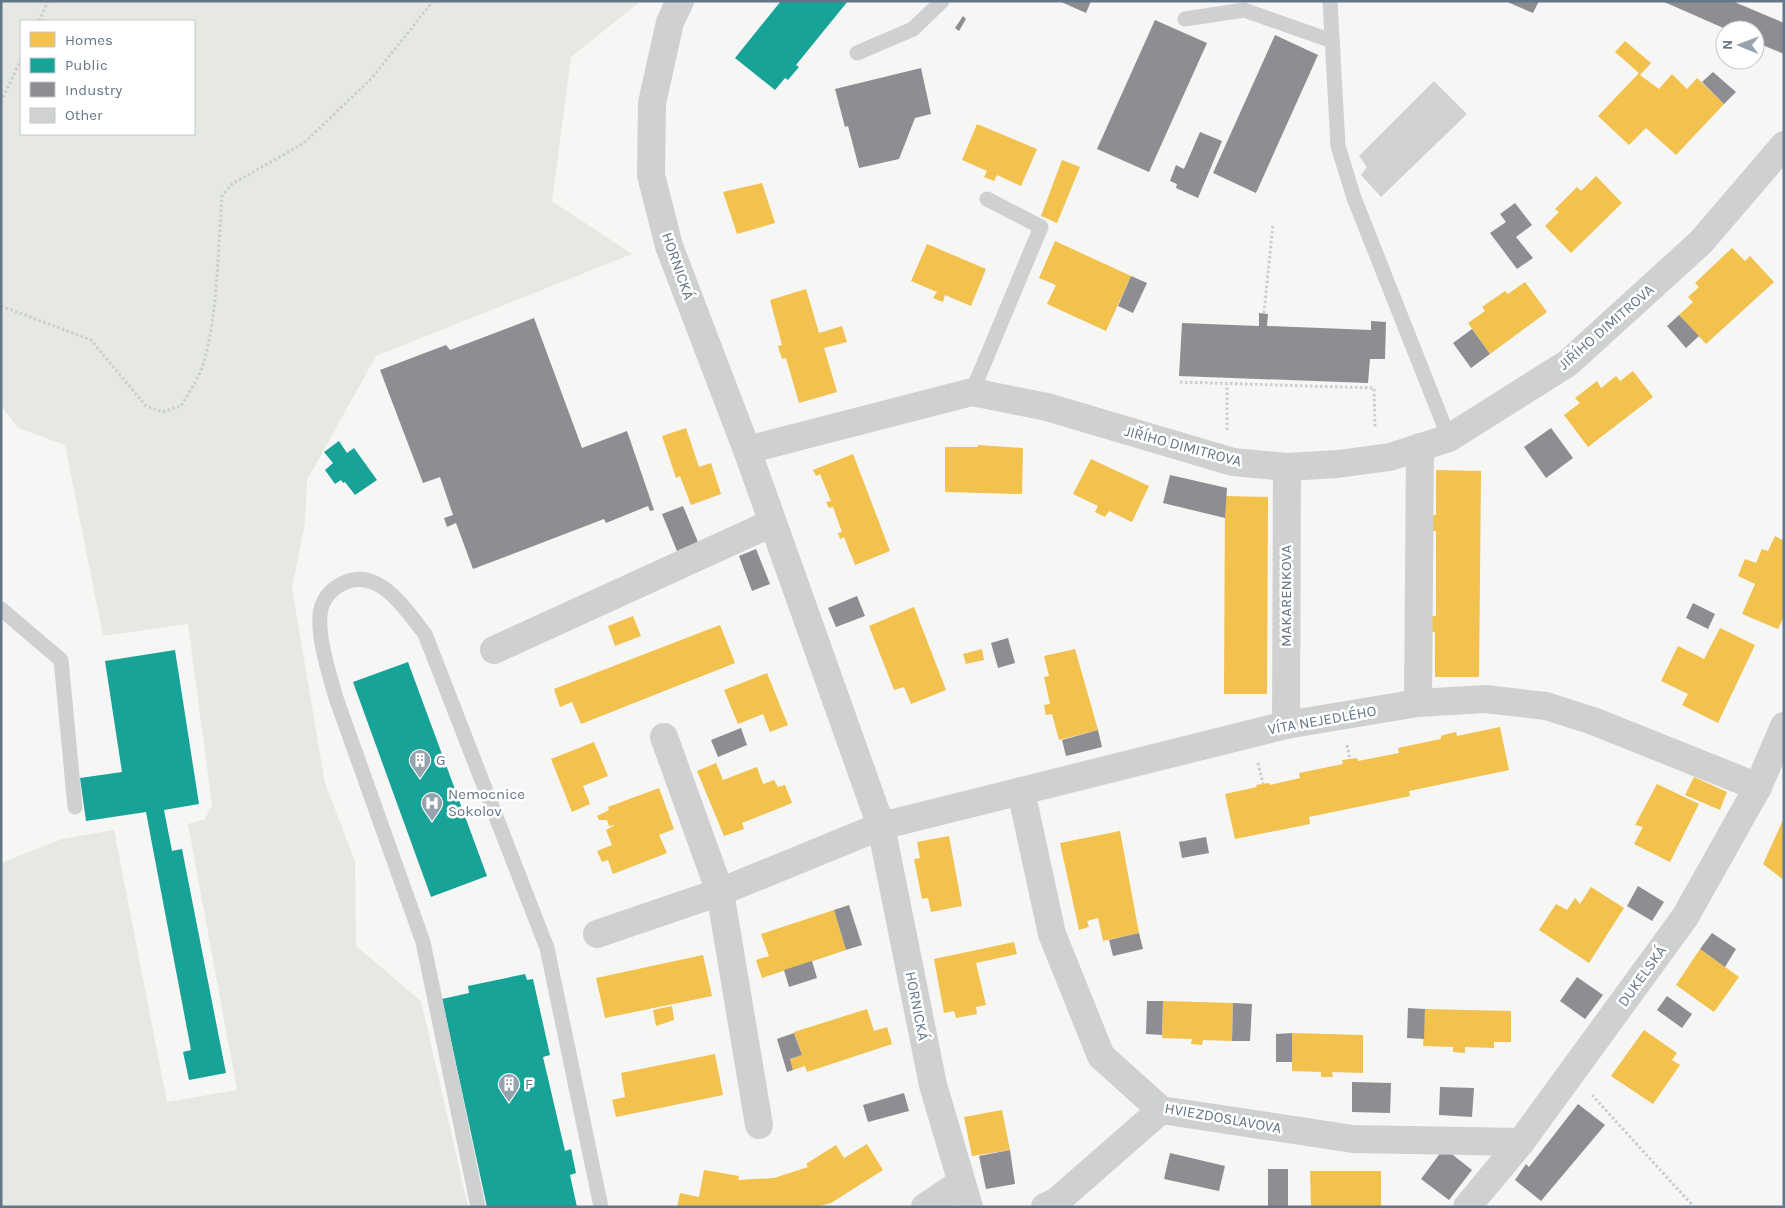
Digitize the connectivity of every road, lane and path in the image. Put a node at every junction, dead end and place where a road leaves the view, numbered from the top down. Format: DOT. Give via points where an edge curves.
graph roads {
  1 [pos="48,1"];
  2 [pos="433,1"];
  3 [pos="680,1"];
  4 [pos="942,1"];
  5 [pos="1330,1"];
  6 [pos="1185,19"];
  7 [pos="39,20"];
  8 [pos="1332,41"];
  9 [pos="857,53"];
  10 [pos="20,61"];
  11 [pos="1,102"];
  12 [pos="1784,145"];
  13 [pos="987,199"];
  14 [pos="1273,224"];
  15 [pos="1,306"];
  16 [pos="1264,314"];
  17 [pos="1180,382"];
  18 [pos="1227,384"];
  19 [pos="972,392"];
  20 [pos="1449,438"];
  21 [pos="1420,448"];
  22 [pos="747,450"];
  23 [pos="1376,459"];
  24 [pos="1227,460"];
  25 [pos="1286,467"];
  26 [pos="772,522"];
  27 [pos="1,610"];
  28 [pos="494,650"];
  29 [pos="1418,702"];
  30 [pos="1286,725"];
  31 [pos="1784,726"];
  32 [pos="664,737"];
  33 [pos="1758,787"];
  34 [pos="1021,791"];
  35 [pos="75,807"];
  36 [pos="881,826"];
  37 [pos="720,892"];
  38 [pos="597,934"];
  39 [pos="1572,1072"];
  40 [pos="1161,1110"];
  41 [pos="760,1125"];
  42 [pos="1521,1142"];
  43 [pos="965,1195"];
  44 [pos="478,1207"];
  45 [pos="601,1207"];
  46 [pos="925,1207"];
  47 [pos="1045,1207"];
  48 [pos="1466,1207"];
  49 [pos="1694,1207"];
  1 -- 7 [label="path"];
  2 -- 15 [label="path" via="372,78 304,143 232,184 222,196 212,317 205,358 181,406 162,412 146,406 91,340"];
  3 -- 22 [label="street, HORNICKÁ" via="670,22 652,103 651,175 670,246"];
  4 -- 9 [label="lane" via="912,30"];
  5 -- 8 [label="lane"];
  6 -- 8 [label="lane" via="1244,10"];
  8 -- 20 [label="lane" via="1338,146 1357,205"];
  10 -- 11 [label="path"];
  12 -- 20 [label="street, JIŘÍHO DIMITROVA" via="1701,242 1568,363"];
  13 -- 19 [label="lane" via="1041,226"];
  14 -- 16 [label="path"];
  17 -- 18 [label="path"];
  18 -- 23 [label="path" via="1374,388"];
  18 -- 24 [label="path"];
  19 -- 22 [label="street, JIŘÍHO DIMITROVA"];
  19 -- 24 [label="street, JIŘÍHO DIMITROVA" via="1047,408"];
  20 -- 21 [label="street, JIŘÍHO DIMITROVA"];
  21 -- 23 [label="street, JIŘÍHO DIMITROVA"];
  21 -- 29 [label="street"];
  22 -- 26 [label="street, HORNICKÁ"];
  23 -- 25 [label="street, JIŘÍHO DIMITROVA"];
  24 -- 25 [label="street, JIŘÍHO DIMITROVA"];
  25 -- 30 [label="street, MAKARENKOVA"];
  26 -- 28 [label="street"];
  26 -- 36 [label="street, HORNICKÁ"];
  27 -- 35 [label="lane" via="61,660"];
  29 -- 30 [label="street, VÍTA NEJEDLÉHO"];
  29 -- 33 [label="street, VÍTA NEJEDLÉHO" via="1485,699 1546,706 1593,721"];
  30 -- 34 [label="street, VÍTA NEJEDLÉHO"];
  31 -- 33 [label="street, DUKELSKÁ"];
  32 -- 37 [label="street"];
  33 -- 39 [label="street, DUKELSKÁ" via="1685,918"];
  34 -- 36 [label="street, VÍTA NEJEDLÉHO"];
  34 -- 40 [label="street, HVIEZDOSLAVOVA" via="1052,934 1101,1056"];
  36 -- 37 [label="street"];
  36 -- 43 [label="street, HORNICKÁ" via="933,1085"];
  37 -- 38 [label="street"];
  37 -- 41 [label="street"];
  39 -- 42 [label="street, DUKELSKÁ"];
  39 -- 49 [label="path"];
  40 -- 42 [label="street, HVIEZDOSLAVOVA" via="1352,1139"];
  40 -- 47 [label="street" via="1057,1201"];
  42 -- 48 [label="street, DUKELSKÁ"];
  43 -- 46 [label="street, HORNICKÁ"];
  44 -- 45 [label="lane" via="423,942 336,698 325,657 320,614 325,598 348,580 363,578 379,585 395,597 425,634 547,948"];
}
